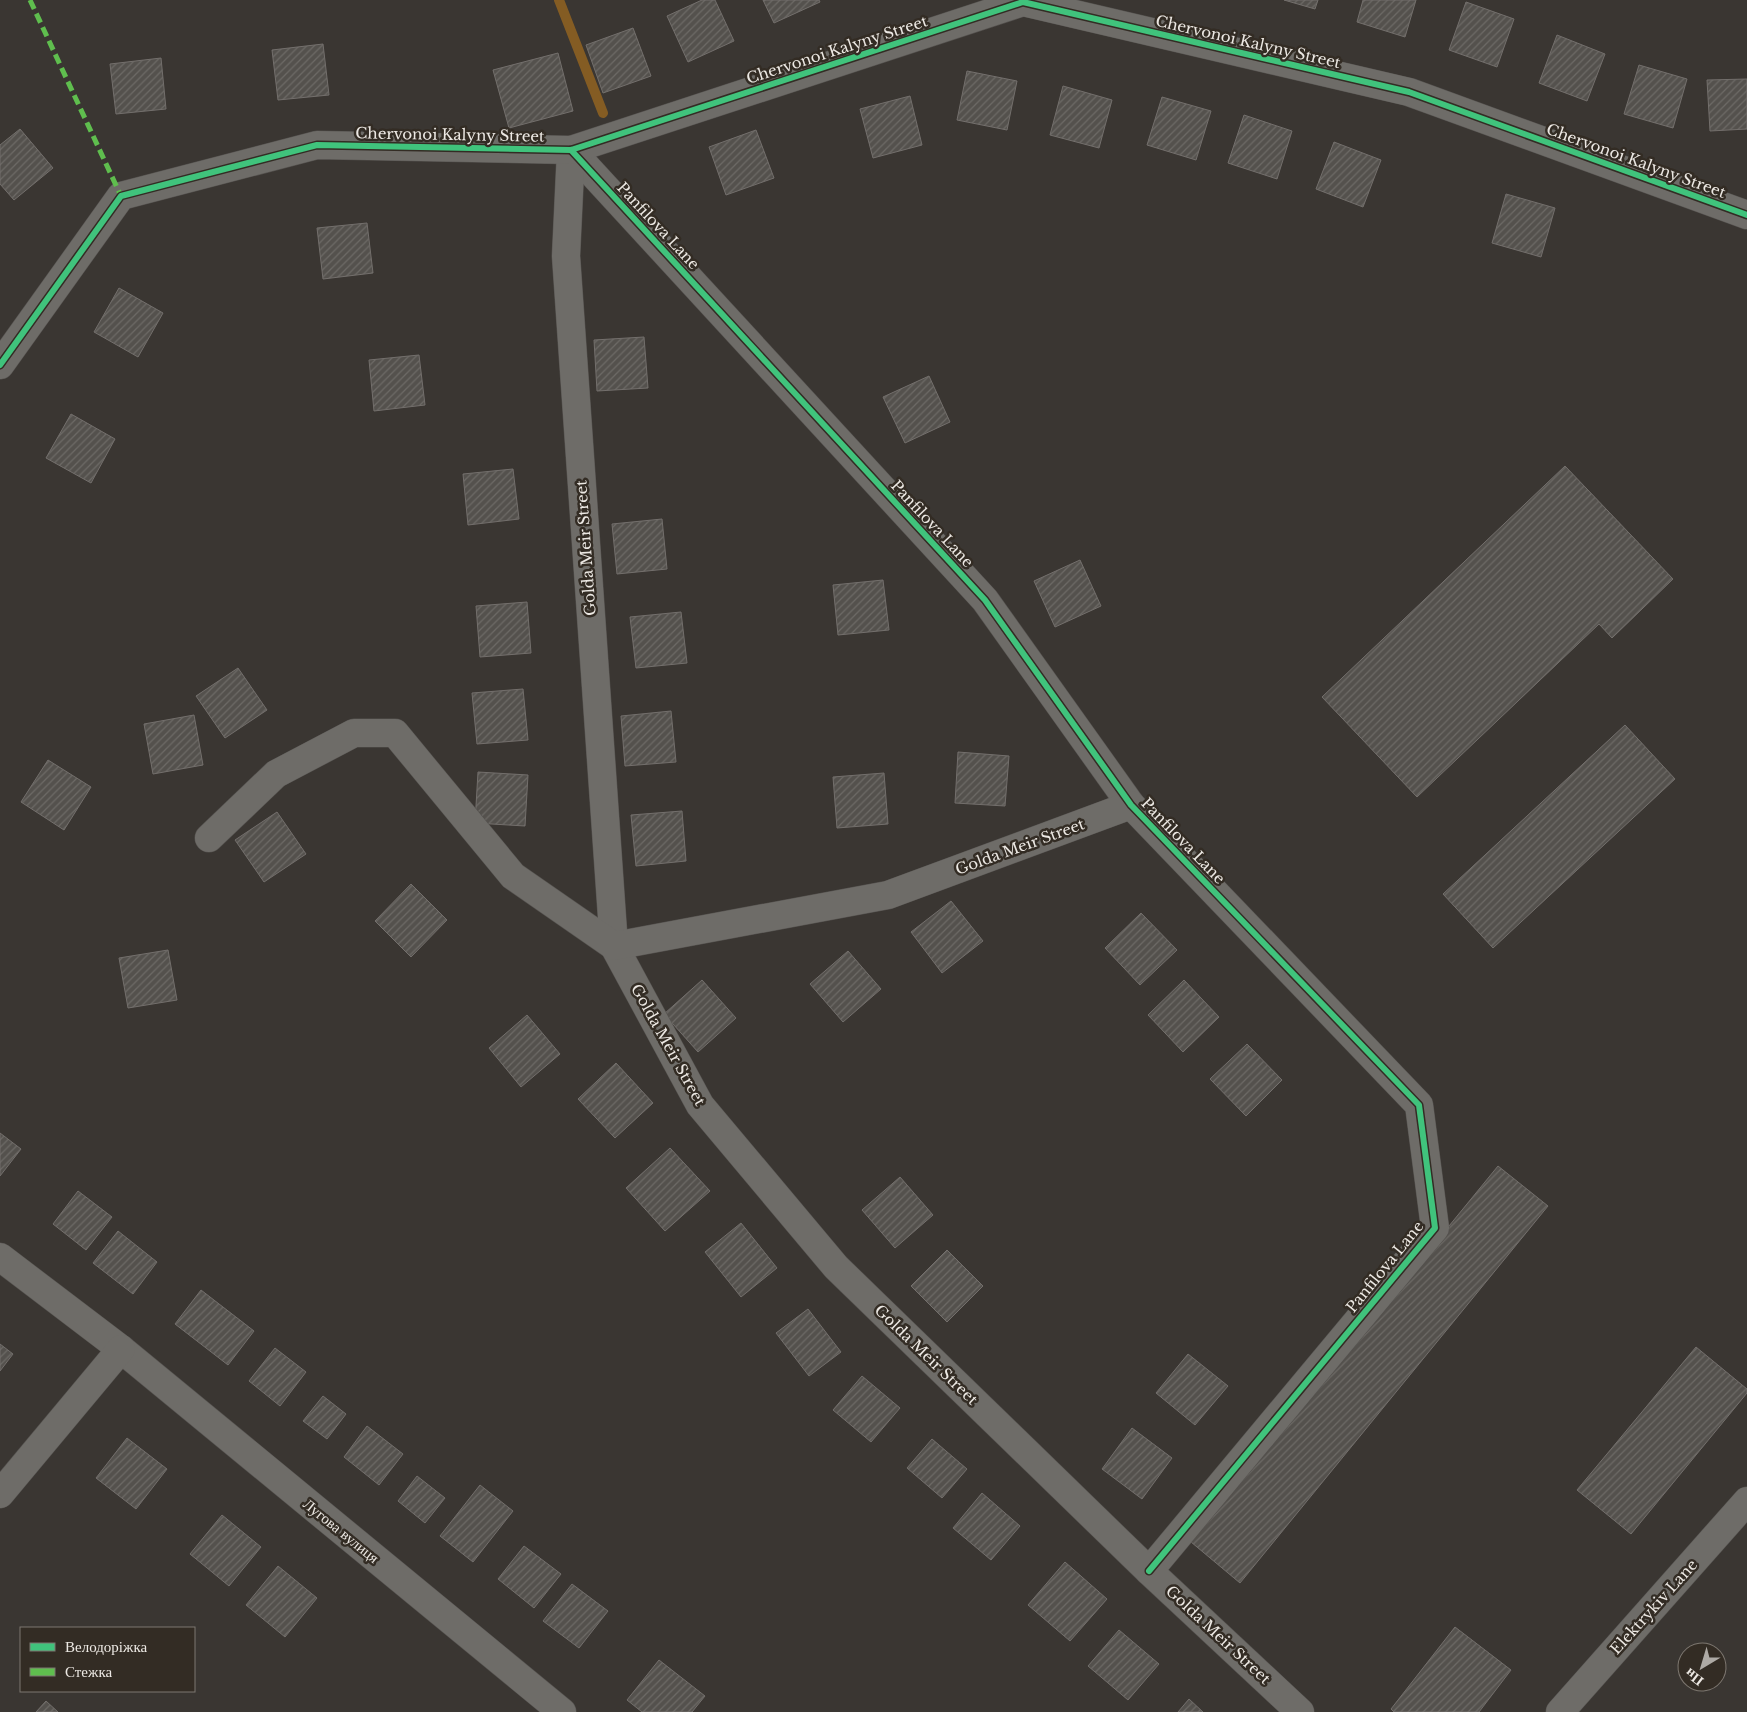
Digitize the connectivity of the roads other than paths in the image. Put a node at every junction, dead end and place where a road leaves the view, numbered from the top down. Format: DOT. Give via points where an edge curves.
graph roads {
  1 [pos="571,150"];
  2 [pos="1747,215"];
  3 [pos="0,364"];
  4 [pos="1132,805"];
  5 [pos="209,838"];
  6 [pos="614,946"];
  7 [pos="0,1257"];
  8 [pos="121,1350"];
  9 [pos="0,1494"];
  10 [pos="1747,1501"];
  11 [pos="1149,1571"];
  12 [pos="562,1712"];
  13 [pos="1300,1712"];
  14 [pos="1560,1712"];
  1 -- 2 [label="street, Chervonoi Kalyny Street" via="1022,2 1409,92"];
  1 -- 3 [label="street, Chervonoi Kalyny Street" via="317,145 122,196"];
  1 -- 4 [label="street, Panfilova Lane" via="985,600"];
  1 -- 6 [label="street, Golda Meir Street" via="566,256"];
  4 -- 6 [label="street, Golda Meir Street" via="888,895"];
  4 -- 11 [label="street, Panfilova Lane" via="1419,1105 1435,1228"];
  5 -- 6 [label="street, Golda Meir Street" via="276,774 354,734 395,734 513,876"];
  6 -- 11 [label="street, Golda Meir Street" via="700,1105 836,1267"];
  7 -- 8 [label="street, Лугова вулиця"];
  8 -- 9 [label="street"];
  8 -- 12 [label="street, Лугова вулиця"];
  10 -- 14 [label="street, Elektrykiv Lane"];
  11 -- 13 [label="street, Golda Meir Street"];
}
